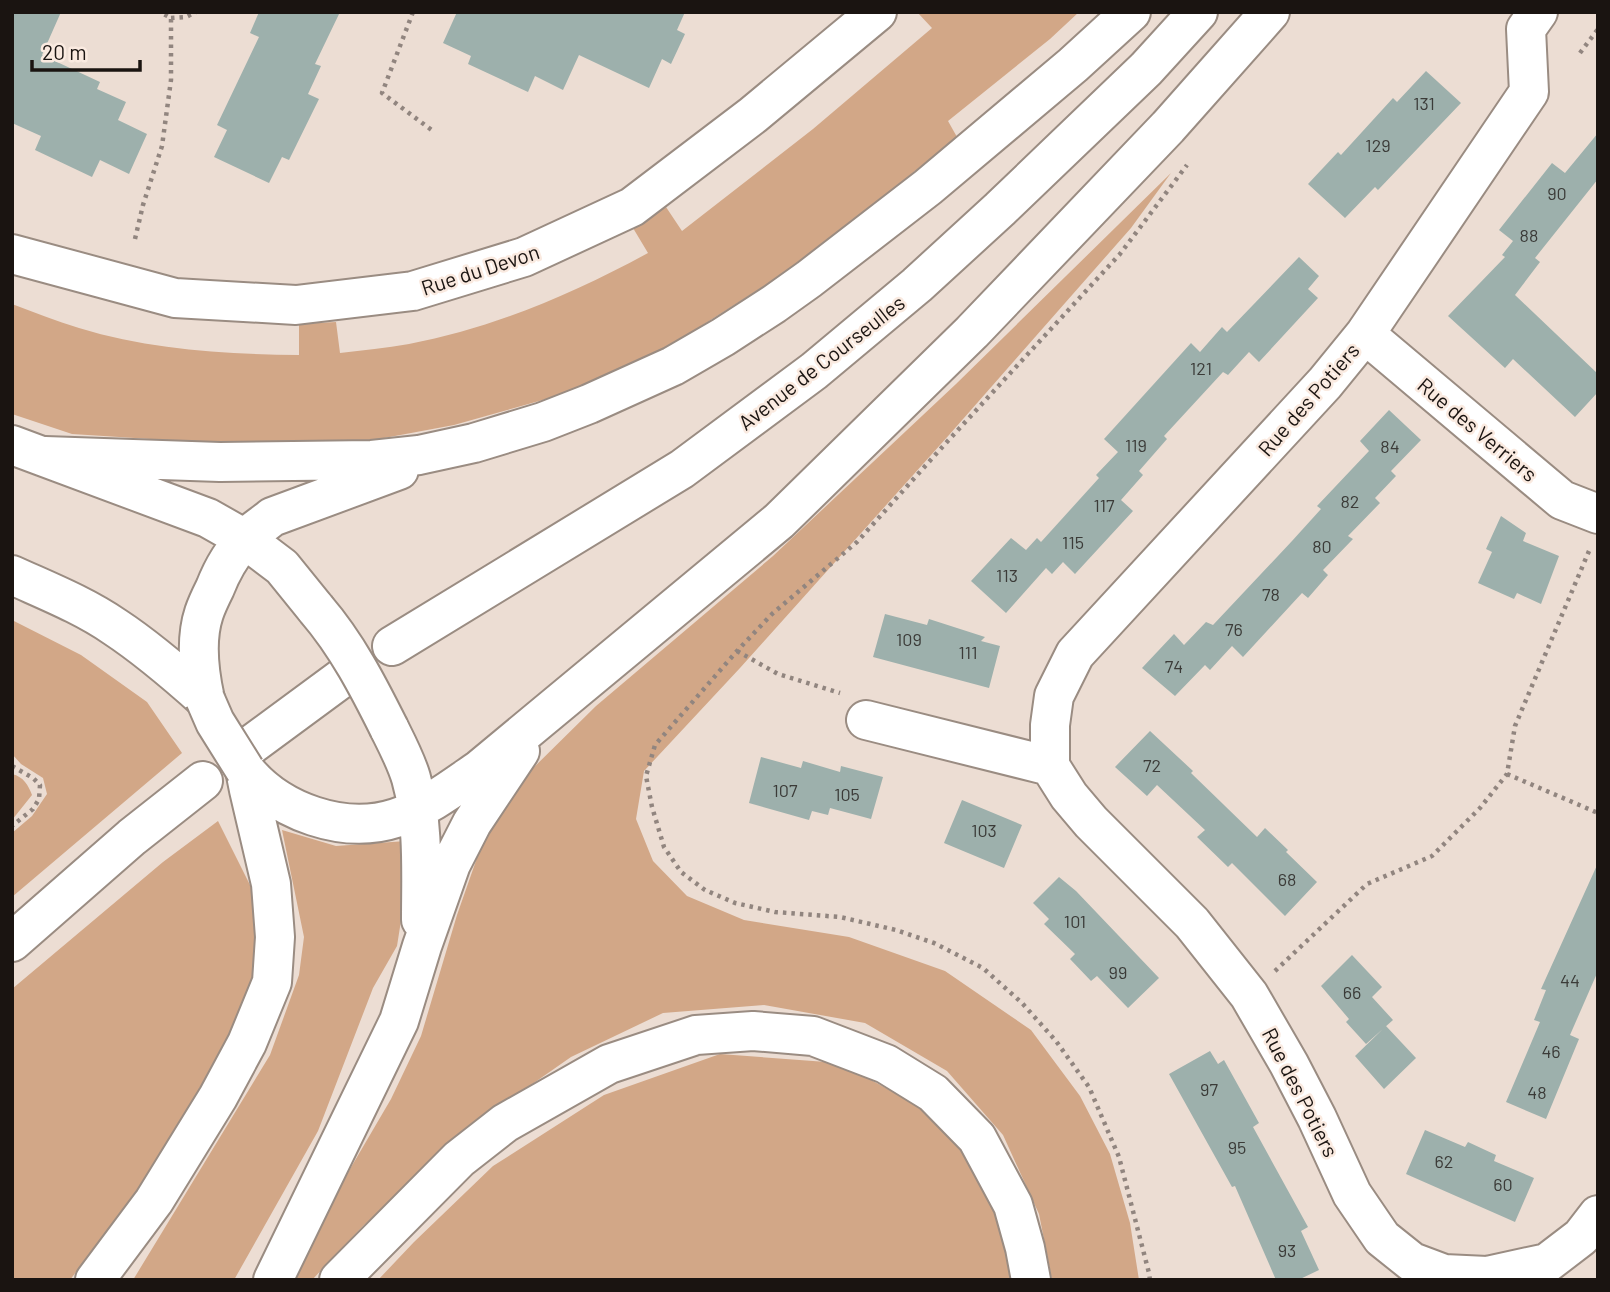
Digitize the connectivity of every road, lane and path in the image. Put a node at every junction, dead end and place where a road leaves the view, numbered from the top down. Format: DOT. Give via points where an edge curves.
graph roads {
  1 [pos="160,12"];
  2 [pos="196,12"];
  3 [pos="413,12"];
  4 [pos="877,12"];
  5 [pos="1131,12"];
  6 [pos="1198,12"];
  7 [pos="1269,12"];
  8 [pos="1538,12"];
  9 [pos="171,18"];
  10 [pos="1598,29"];
  11 [pos="1580,53"];
  12 [pos="433,131"];
  13 [pos="1187,165"];
  14 [pos="135,239"];
  15 [pos="12,254"];
  16 [pos="1365,334"];
  17 [pos="474,443"];
  18 [pos="28,450"];
  19 [pos="1595,528"];
  20 [pos="245,539"];
  21 [pos="12,575"];
  22 [pos="392,646"];
  23 [pos="737,651"];
  24 [pos="346,675"];
  25 [pos="199,689"];
  26 [pos="546,715"];
  27 [pos="866,720"];
  28 [pos="12,766"];
  29 [pos="1050,766"];
  30 [pos="251,772"];
  31 [pos="1507,774"];
  32 [pos="204,781"];
  33 [pos="418,808"];
  34 [pos="1598,813"];
  35 [pos="12,826"];
  36 [pos="12,942"];
  37 [pos="422,946"];
  38 [pos="1249,995"];
  39 [pos="1598,1215"];
  40 [pos="95,1280"];
  41 [pos="273,1280"];
  42 [pos="338,1280"];
  43 [pos="1031,1280"];
  44 [pos="1150,1280"];
  1 -- 9 [label="path"];
  2 -- 9 [label="path"];
  3 -- 12 [label="path" via="382,93"];
  4 -- 15 [label="street, Rue du Devon" via="632,207 524,257 413,291 296,305 175,298"];
  5 -- 17 [label="street" via="928,187 774,304 673,366 629,387 543,422"];
  6 -- 22 [label="street, Avenue de Courseulles" via="1146,69 1000,209 814,371 682,469"];
  7 -- 26 [label="street" via="1168,127 981,322 779,522"];
  8 -- 16 [label="street, Rue des Potiers" via="1526,29 1529,92"];
  9 -- 14 [label="path" via="171,80 162,146"];
  10 -- 11 [label="path"];
  13 -- 23 [label="path" via="1120,254 857,542 772,614"];
  16 -- 19 [label="street, Rue des Verriers"];
  16 -- 29 [label="street, Rue des Potiers" via="1075,654 1054,695"];
  17 -- 18 [label="street" via="372,460 245,462"];
  17 -- 20 [label="street" via="272,517"];
  18 -- 20 [label="street" via="208,518"];
  19 -- 31 [label="path" via="1515,726"];
  20 -- 25 [label="street" via="221,573 204,613"];
  20 -- 33 [label="street, bridge" via="282,567 358,668 411,776"];
  21 -- 25 [label="street" via="113,625"];
  23 -- 27 [label="path" via="778,674 850,696"];
  23 -- 44 [label="path" via="655,745 646,776 664,848 681,872 736,904 840,917 896,930 983,968 1056,1041 1089,1087 1119,1157"];
  24 -- 30 [label="street"];
  25 -- 30 [label="street, bridge" via="215,722"];
  26 -- 33 [label="street" via="480,769"];
  26 -- 37 [label="street" via="472,823 451,864"];
  27 -- 29 [label="street"];
  28 -- 35 [label="path" via="40,785 33,808"];
  29 -- 38 [label="street, Rue des Potiers" via="1091,822 1192,923"];
  30 -- 33 [label="street" via="295,809 337,822 366,824"];
  30 -- 40 [label="street" via="271,884 272,982 218,1097 154,1201"];
  31 -- 34 [label="path"];
  31 -- 38 [label="path" via="1433,856 1367,884"];
  32 -- 36 [label="street"];
  33 -- 37 [label="street"];
  37 -- 41 [label="street" via="400,1021"];
  38 -- 39 [label="street, Rue des Potiers" via="1317,1118 1352,1194 1382,1238 1412,1262 1444,1274 1487,1276 1547,1263 1581,1237"];
  42 -- 43 [label="street" via="459,1158 505,1123 609,1064 696,1035 753,1031 813,1036 886,1064 933,1093 977,1138 1013,1205"];
}
